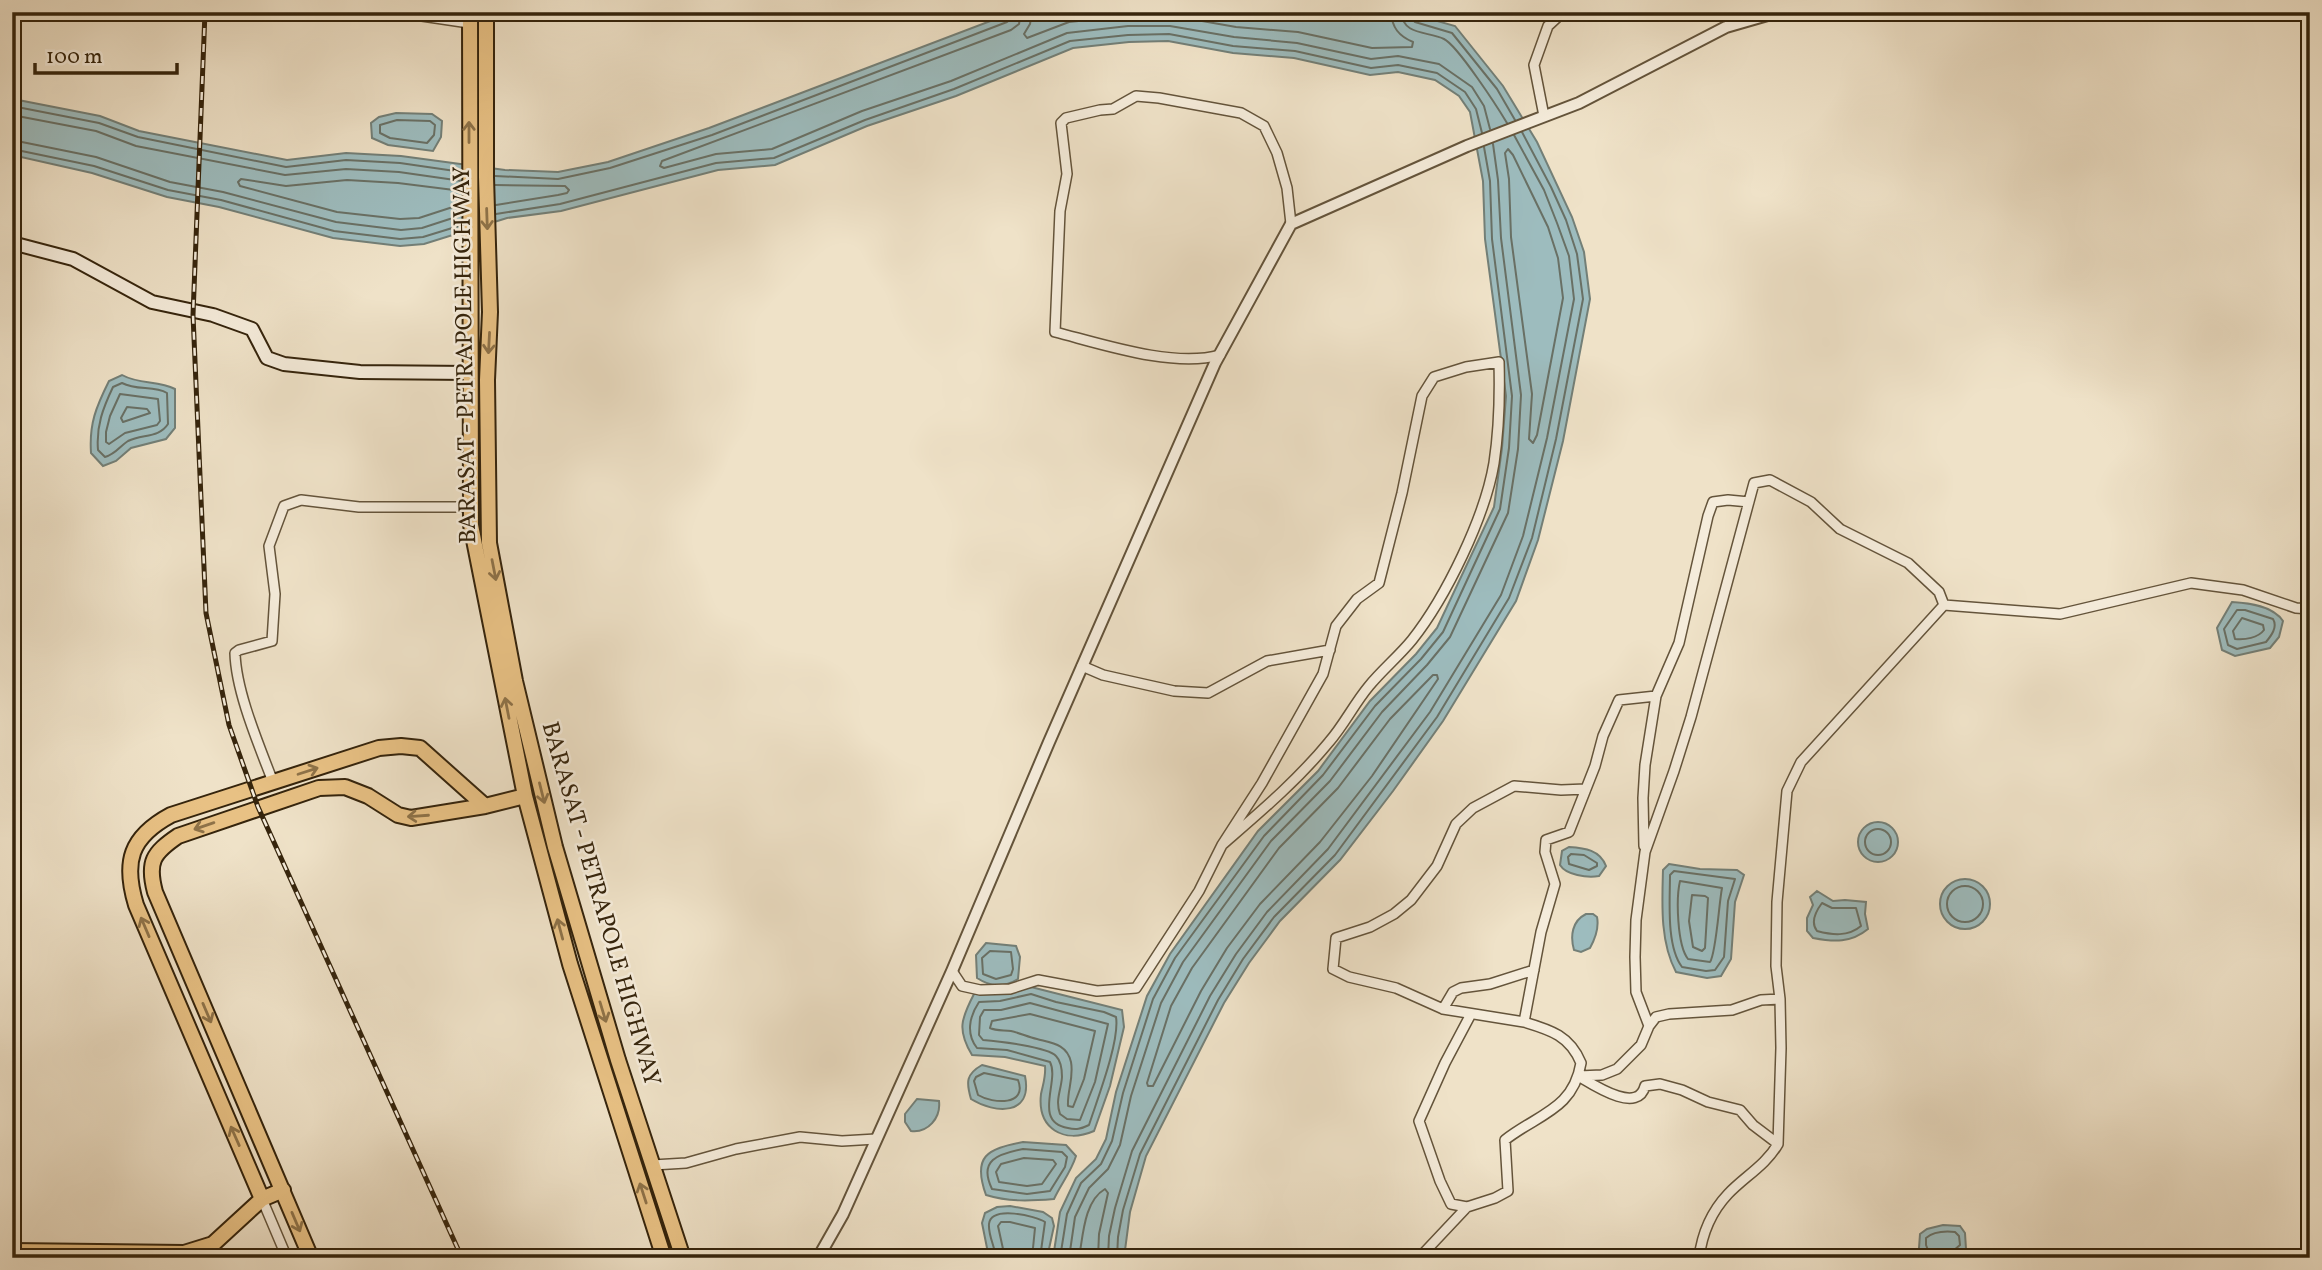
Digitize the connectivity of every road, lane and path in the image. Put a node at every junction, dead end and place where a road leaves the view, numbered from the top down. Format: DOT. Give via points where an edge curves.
graph roads {
  1 [pos="395,12"];
  2 [pos="486,12"];
  3 [pos="1563,12"];
  4 [pos="1778,12"];
  5 [pos="470,18"];
  6 [pos="1543,116"];
  7 [pos="1291,224"];
  8 [pos="12,243"];
  9 [pos="1220,355"];
  10 [pos="470,373"];
  11 [pos="1749,502"];
  12 [pos="471,507"];
  13 [pos="1944,605"];
  14 [pos="2310,609"];
  15 [pos="1329,650"];
  16 [pos="1082,666"];
  17 [pos="1656,696"];
  18 [pos="274,782"];
  19 [pos="1586,789"];
  20 [pos="525,796"];
  21 [pos="485,806"];
  22 [pos="1222,845"];
  23 [pos="1645,852"];
  24 [pos="1534,970"];
  25 [pos="952,971"];
  26 [pos="1780,999"];
  27 [pos="1443,1009"];
  28 [pos="1471,1014"];
  29 [pos="1524,1022"];
  30 [pos="1649,1026"];
  31 [pos="1579,1076"];
  32 [pos="876,1139"];
  33 [pos="1778,1144"];
  34 [pos="653,1165"];
  35 [pos="283,1190"];
  36 [pos="262,1199"];
  37 [pos="1467,1207"];
  38 [pos="12,1251"];
  39 [pos="287,1258"];
  40 [pos="311,1258"];
  41 [pos="664,1258"];
  42 [pos="683,1258"];
  43 [pos="818,1258"];
  44 [pos="1419,1258"];
  45 [pos="1699,1258"];
  1 -- 5 [label="street"];
  2 -- 34 [label="highway, BARASAT - PETRAPOLE HIGHWAY, one-way" via="487,498 492,556 555,847"];
  3 -- 6 [label="street" via="1548,26 1534,65"];
  4 -- 6 [label="street" via="1726,27 1579,103"];
  10 -- 5 [label="highway, BARASAT - PETRAPOLE HIGHWAY, one-way"];
  6 -- 7 [label="street"];
  7 -- 9 [label="street"];
  7 -- 9 [label="street" via="1277,153 1264,126 1241,113 1136,96 1114,109 1066,118 1062,123 1067,174 1060,211 1055,332 1187,360"];
  8 -- 10 [label="main road" via="73,259 152,302 214,315 252,329 267,358 284,364 360,372"];
  9 -- 16 [label="street"];
  10 -- 12 [label="highway, BARASAT - PETRAPOLE HIGHWAY"];
  11 -- 13 [label="street" via="1754,483 1770,480 1811,502 1840,528 1908,563 1939,592"];
  11 -- 17 [label="street" via="1713,502 1679,643"];
  11 -- 23 [label="street" via="1691,717"];
  12 -- 18 [label="street" via="359,507 301,500 284,506 269,546 275,594 272,641 236,653 256,736"];
  20 -- 12 [label="highway, BARASAT - PETRAPOLE HIGHWAY, one-way"];
  13 -- 14 [label="street" via="2060,614 2191,583 2243,590"];
  13 -- 26 [label="street" via="1801,761 1787,791 1777,902"];
  15 -- 16 [label="street" via="1267,661 1208,692 1174,691"];
  15 -- 22 [label="street" via="1323,674"];
  15 -- 22 [label="street" via="1336,626 1357,599 1380,583 1422,396 1434,377 1499,362 1494,464 1462,557 1436,606 1291,785"];
  16 -- 25 [label="street"];
  17 -- 19 [label="street" via="1619,700"];
  17 -- 23 [label="street" via="1645,765"];
  18 -- 21 [label="highway, one-way" via="379,748 420,748"];
  36 -- 18 [label="highway, one-way" via="136,905 130,866 134,849 153,824"];
  19 -- 24 [label="street" via="1569,832 1546,840 1555,884"];
  19 -- 27 [label="street" via="1514,786 1473,808 1456,824 1437,866 1411,900 1370,927 1336,938 1333,969 1396,988"];
  20 -- 21 [label="highway"];
  41 -- 20 [label="highway, BARASAT - PETRAPOLE HIGHWAY, one-way" via="570,964"];
  21 -- 35 [label="highway, one-way" via="411,818 345,787 319,788 178,836 160,848 152,861 155,892"];
  22 -- 25 [label="street" via="1199,891 1136,988 1097,991 1033,980 1010,989 980,990 962,986"];
  23 -- 30 [label="street" via="1635,957 1636,992"];
  24 -- 27 [label="street" via="1461,988"];
  24 -- 29 [label="street"];
  25 -- 32 [label="street"];
  26 -- 30 [label="street" via="1732,1010 1669,1014 1656,1017"];
  26 -- 33 [label="street"];
  27 -- 28 [label="street"];
  28 -- 29 [label="street"];
  28 -- 37 [label="street" via="1419,1121 1451,1204"];
  29 -- 31 [label="street" via="1575,1048 1581,1063"];
  30 -- 31 [label="street" via="1641,1045 1617,1069"];
  31 -- 33 [label="street" via="1605,1092 1627,1098 1644,1093 1645,1086 1660,1084 1682,1090 1740,1110"];
  31 -- 37 [label="street" via="1563,1102 1505,1140 1508,1191"];
  32 -- 34 [label="street" via="800,1137 686,1163"];
  32 -- 43 [label="street"];
  33 -- 45 [label="street" via="1727,1195 1707,1225"];
  34 -- 42 [label="highway, BARASAT - PETRAPOLE HIGHWAY"];
  35 -- 36 [label="highway"];
  35 -- 40 [label="highway, one-way"];
  36 -- 38 [label="highway" via="213,1244 184,1253"];
  36 -- 39 [label="street"];
  37 -- 44 [label="street"];
}
